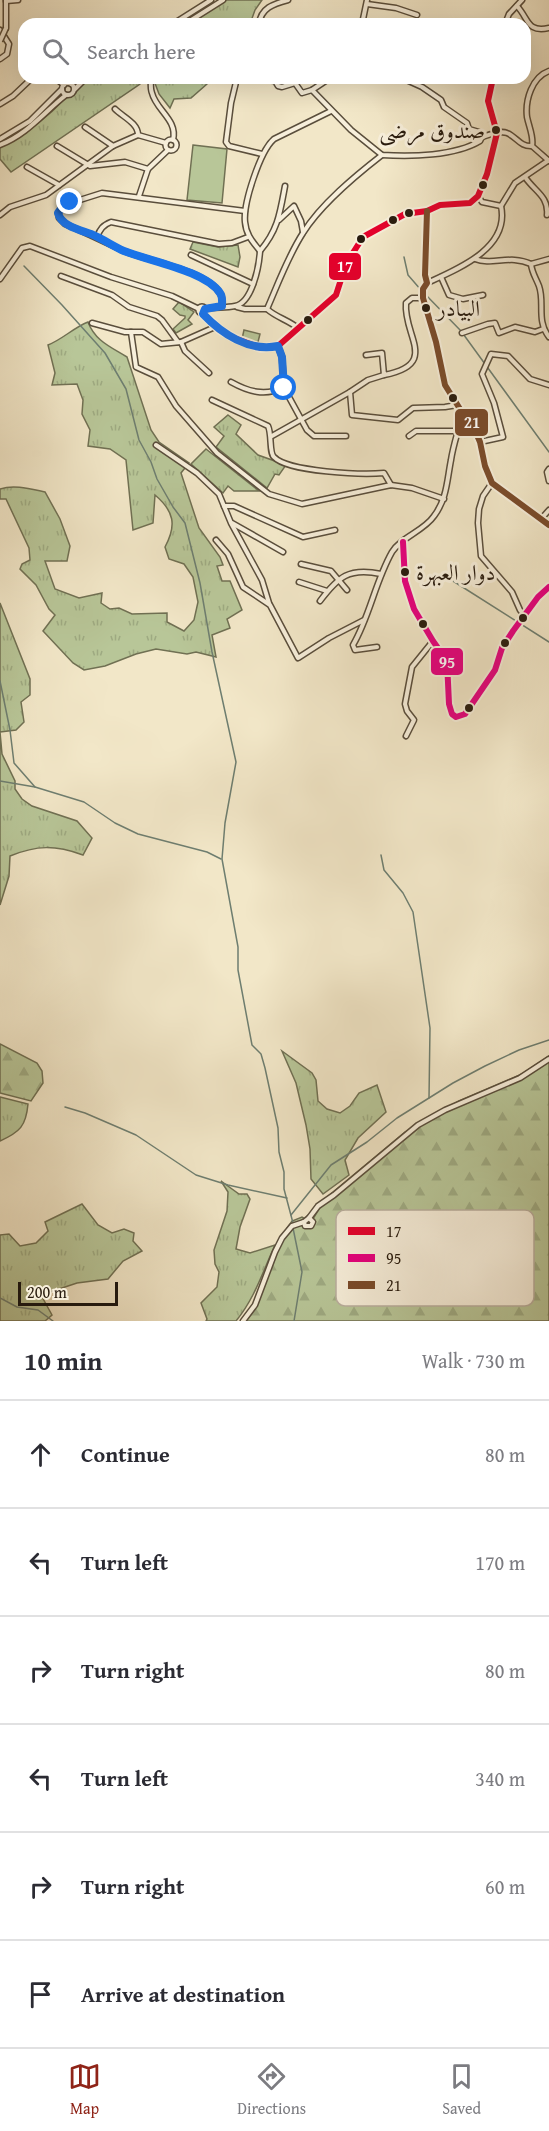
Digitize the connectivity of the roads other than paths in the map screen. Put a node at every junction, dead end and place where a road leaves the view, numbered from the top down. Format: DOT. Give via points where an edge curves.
graph roads {
  1 [pos="18,0"];
  2 [pos="211,0"];
  3 [pos="223,0"];
  4 [pos="288,0"];
  5 [pos="522,0"];
  6 [pos="6,1"];
  7 [pos="367,2"];
  8 [pos="517,6"];
  9 [pos="417,15"];
  10 [pos="182,18"];
  11 [pos="194,18"];
  12 [pos="260,18"];
  13 [pos="363,18"];
  14 [pos="508,18"];
  15 [pos="524,18"];
  16 [pos="531,27"];
  17 [pos="549,28"];
  18 [pos="0,30"];
  19 [pos="0,41"];
  20 [pos="0,59"];
  21 [pos="549,71"];
  22 [pos="26,84"];
  23 [pos="60,84"];
  24 [pos="71,84"];
  25 [pos="79,84"];
  26 [pos="151,84"];
  27 [pos="236,84"];
  28 [pos="277,84"];
  29 [pos="292,84"];
  30 [pos="296,84"];
  31 [pos="321,84"];
  32 [pos="415,84"];
  33 [pos="492,84"];
  34 [pos="63,87"];
  35 [pos="74,89"];
  36 [pos="312,90"];
  37 [pos="66,95"];
  38 [pos="0,104"];
  39 [pos="115,109"];
  40 [pos="331,111"];
  41 [pos="85,127"];
  42 [pos="497,133"];
  43 [pos="138,135"];
  44 [pos="482,136"];
  45 [pos="0,139"];
  46 [pos="173,140"];
  47 [pos="166,143"];
  48 [pos="0,145"];
  49 [pos="57,146"];
  50 [pos="113,146"];
  51 [pos="532,146"];
  52 [pos="168,150"];
  53 [pos="262,154"];
  54 [pos="382,155"];
  55 [pos="100,156"];
  56 [pos="549,160"];
  57 [pos="106,164"];
  58 [pos="87,165"];
  59 [pos="27,167"];
  60 [pos="148,170"];
  61 [pos="525,177"];
  62 [pos="59,185"];
  63 [pos="285,186"];
  64 [pos="139,196"];
  65 [pos="477,196"];
  66 [pos="501,206"];
  67 [pos="245,210"];
  68 [pos="427,211"];
  69 [pos="0,215"];
  70 [pos="547,215"];
  71 [pos="279,220"];
  72 [pos="303,233"];
  73 [pos="97,237"];
  74 [pos="249,237"];
  75 [pos="260,251"];
  76 [pos="191,255"];
  77 [pos="475,259"];
  78 [pos="549,259"];
  79 [pos="531,264"];
  80 [pos="0,266"];
  81 [pos="5,271"];
  82 [pos="61,276"];
  83 [pos="441,277"];
  84 [pos="0,279"];
  85 [pos="427,283"];
  86 [pos="253,284"];
  87 [pos="483,295"];
  88 [pos="423,298"];
  89 [pos="222,306"];
  90 [pos="236,306"];
  91 [pos="267,309"];
  92 [pos="204,311"];
  93 [pos="92,323"];
  94 [pos="216,327"];
  95 [pos="299,329"];
  96 [pos="543,329"];
  97 [pos="131,332"];
  98 [pos="462,333"];
  99 [pos="549,337"];
  100 [pos="179,342"];
  101 [pos="278,346"];
  102 [pos="366,355"];
  103 [pos="209,373"];
  104 [pos="384,375"];
  105 [pos="231,382"];
  106 [pos="549,386"];
  107 [pos="284,388"];
  108 [pos="350,392"];
  109 [pos="212,400"];
  110 [pos="457,405"];
  111 [pos="465,417"];
  112 [pos="301,421"];
  113 [pos="458,431"];
  114 [pos="272,436"];
  115 [pos="346,436"];
  116 [pos="409,436"];
  117 [pos="480,442"];
  118 [pos="156,445"];
  119 [pos="549,469"];
  120 [pos="549,480"];
  121 [pos="492,483"];
  122 [pos="391,485"];
  123 [pos="444,499"];
  124 [pos="224,506"];
  125 [pos="549,510"];
  126 [pos="541,519"];
  127 [pos="231,523"];
  128 [pos="549,525"];
  129 [pos="336,530"];
  130 [pos="216,540"];
  131 [pos="403,542"];
  132 [pos="283,552"];
  133 [pos="301,564"];
  134 [pos="381,574"];
  135 [pos="337,579"];
  136 [pos="300,582"];
  137 [pos="549,587"];
  138 [pos="347,590"];
  139 [pos="327,591"];
  140 [pos="320,601"];
  141 [pos="270,605"];
  142 [pos="525,615"];
  143 [pos="364,620"];
  144 [pos="433,641"];
  145 [pos="377,647"];
  146 [pos="406,736"];
  147 [pos="549,1059"];
  148 [pos="309,1218"];
  149 [pos="304,1222"];
  150 [pos="243,1321"];
  1 -- 6 [label="street"];
  2 -- 10 [label="street"];
  3 -- 11 [label="street"];
  4 -- 12 [label="street" via="265,9"];
  5 -- 8 [label="street"];
  6 -- 19 [label="street, bridge" via="6,28"];
  7 -- 9 [label="street"];
  7 -- 13 [label="street"];
  8 -- 14 [label="street"];
  8 -- 15 [label="street"];
  16 -- 17 [label="street"];
  18 -- 20 [label="street" via="9,44 7,54"];
  21 -- 51 [label="street" via="534,82 527,106"];
  22 -- 38 [label="street"];
  23 -- 34 [label="street"];
  24 -- 34 [label="street"];
  24 -- 35 [label="street"];
  25 -- 35 [label="street"];
  26 -- 46 [label="street" via="152,93 171,122"];
  27 -- 53 [label="street" via="226,142"];
  28 -- 29 [label="street"];
  30 -- 36 [label="street" via="302,93"];
  31 -- 36 [label="street"];
  32 -- 44 [label="street" via="441,99 444,107"];
  33 -- 42 [label="street" via="488,101"];
  34 -- 37 [label="street"];
  34 -- 45 [label="street" via="30,121"];
  35 -- 37 [label="street"];
  36 -- 40 [label="street"];
  37 -- 48 [label="street" via="34,125"];
  39 -- 43 [label="street" via="135,124"];
  40 -- 53 [label="street" via="274,139"];
  40 -- 54 [label="street"];
  41 -- 50 [label="street"];
  42 -- 44 [label="street"];
  42 -- 51 [label="street" via="508,133 523,146"];
  42 -- 65 [label="street"];
  43 -- 47 [label="street"];
  43 -- 50 [label="street"];
  44 -- 54 [label="street" via="480,141 460,151"];
  46 -- 47 [label="street"];
  46 -- 52 [label="street" via="176,148"];
  47 -- 52 [label="street"];
  49 -- 58 [label="street"];
  50 -- 55 [label="street"];
  51 -- 56 [label="street"];
  52 -- 60 [label="street"];
  53 -- 67 [label="street"];
  54 -- 72 [label="street" via="357,174"];
  55 -- 57 [label="street"];
  55 -- 58 [label="street"];
  56 -- 61 [label="street"];
  57 -- 58 [label="street"];
  57 -- 60 [label="street" via="125,162"];
  58 -- 62 [label="street"];
  59 -- 62 [label="street"];
  60 -- 64 [label="street"];
  61 -- 66 [label="street" via="515,183"];
  61 -- 70 [label="street" via="544,196"];
  62 -- 69 [label="street" via="46,195 10,207"];
  63 -- 71 [label="street"];
  64 -- 67 [label="street"];
  64 -- 73 [label="street" via="102,193 60,209 59,218 65,224"];
  65 -- 66 [label="street" via="482,202"];
  65 -- 68 [label="street" via="470,203 440,205"];
  66 -- 77 [label="street" via="504,219 488,248"];
  67 -- 74 [label="street"];
  68 -- 85 [label="street"];
  68 -- 95 [label="street" via="405,214 363,237 346,264 336,295"];
  71 -- 72 [label="street" via="294,206"];
  71 -- 75 [label="street"];
  72 -- 91 [label="street"];
  73 -- 74 [label="street" via="105,224 111,222 219,244"];
  73 -- 89 [label="street" via="203,279 219,291"];
  74 -- 75 [label="street"];
  75 -- 86 [label="street"];
  76 -- 86 [label="street"];
  77 -- 79 [label="street"];
  77 -- 83 [label="street"];
  78 -- 79 [label="street"];
  79 -- 96 [label="street" via="539,288"];
  80 -- 81 [label="street"];
  81 -- 84 [label="street"];
  81 -- 92 [label="street" via="22,248 30,246 202,307"];
  82 -- 100 [label="street" via="157,316"];
  83 -- 85 [label="street"];
  83 -- 87 [label="street" via="449,295 463,299"];
  85 -- 88 [label="street"];
  86 -- 90 [label="street" via="245,300"];
  88 -- 104 [label="street" via="408,300 405,307 415,358 408,367"];
  88 -- 110 [label="street" via="445,385"];
  89 -- 90 [label="street"];
  89 -- 92 [label="street"];
  90 -- 91 [label="street"];
  91 -- 95 [label="street"];
  92 -- 94 [label="street"];
  93 -- 97 [label="street"];
  94 -- 100 [label="street"];
  94 -- 101 [label="street" via="251,345"];
  95 -- 101 [label="street"];
  96 -- 98 [label="street" via="534,332 515,327 500,333 495,323"];
  96 -- 99 [label="street"];
  97 -- 100 [label="street" via="143,332 161,344"];
  97 -- 122 [label="street" via="136,367 158,377 176,406 217,453 269,494 302,504"];
  100 -- 103 [label="street"];
  101 -- 107 [label="street"];
  102 -- 104 [label="street" via="382,353"];
  104 -- 108 [label="street"];
  105 -- 107 [label="street" via="262,393"];
  106 -- 117 [label="street" via="530,379 508,356 490,354 482,374 503,436"];
  107 -- 112 [label="street"];
  108 -- 110 [label="street" via="352,415 385,420 398,420 413,408"];
  108 -- 112 [label="street"];
  109 -- 114 [label="street" via="265,423"];
  110 -- 111 [label="street"];
  111 -- 113 [label="street"];
  111 -- 117 [label="street" via="471,421"];
  112 -- 114 [label="street"];
  112 -- 115 [label="street" via="314,436"];
  113 -- 116 [label="street" via="416,431"];
  113 -- 123 [label="street"];
  114 -- 122 [label="street" via="272,454 287,464 321,471 384,473"];
  117 -- 121 [label="street"];
  118 -- 124 [label="street" via="197,473 219,494"];
  119 -- 120 [label="street"];
  121 -- 126 [label="street"];
  121 -- 142 [label="street" via="479,508 480,556 512,592"];
  122 -- 123 [label="street"];
  123 -- 131 [label="street" via="433,518"];
  124 -- 127 [label="street"];
  124 -- 129 [label="street" via="234,506 303,537"];
  125 -- 126 [label="street"];
  126 -- 128 [label="street"];
  127 -- 132 [label="street"];
  127 -- 141 [label="street" via="262,580"];
  130 -- 141 [label="street" via="228,554 243,587"];
  131 -- 134 [label="street" via="394,549"];
  131 -- 144 [label="street" via="405,581 414,609"];
  133 -- 135 [label="street" via="331,571"];
  134 -- 135 [label="street" via="362,571"];
  134 -- 143 [label="street"];
  135 -- 138 [label="street"];
  135 -- 139 [label="street"];
  136 -- 139 [label="street"];
  137 -- 142 [label="street"];
  139 -- 140 [label="street"];
  141 -- 143 [label="street" via="298,658"];
  142 -- 144 [label="street" via="502,648 495,670 460,717 452,714 447,661"];
  143 -- 145 [label="street" via="353,645 355,650"];
  144 -- 146 [label="street" via="412,667 405,704 414,720"];
  147 -- 148 [label="street" via="520,1078 418,1125 318,1206"];
  148 -- 149 [label="street"];
  148 -- 149 [label="street" via="311,1226"];
  149 -- 150 [label="street" via="292,1226 282,1238 255,1305"];
}
